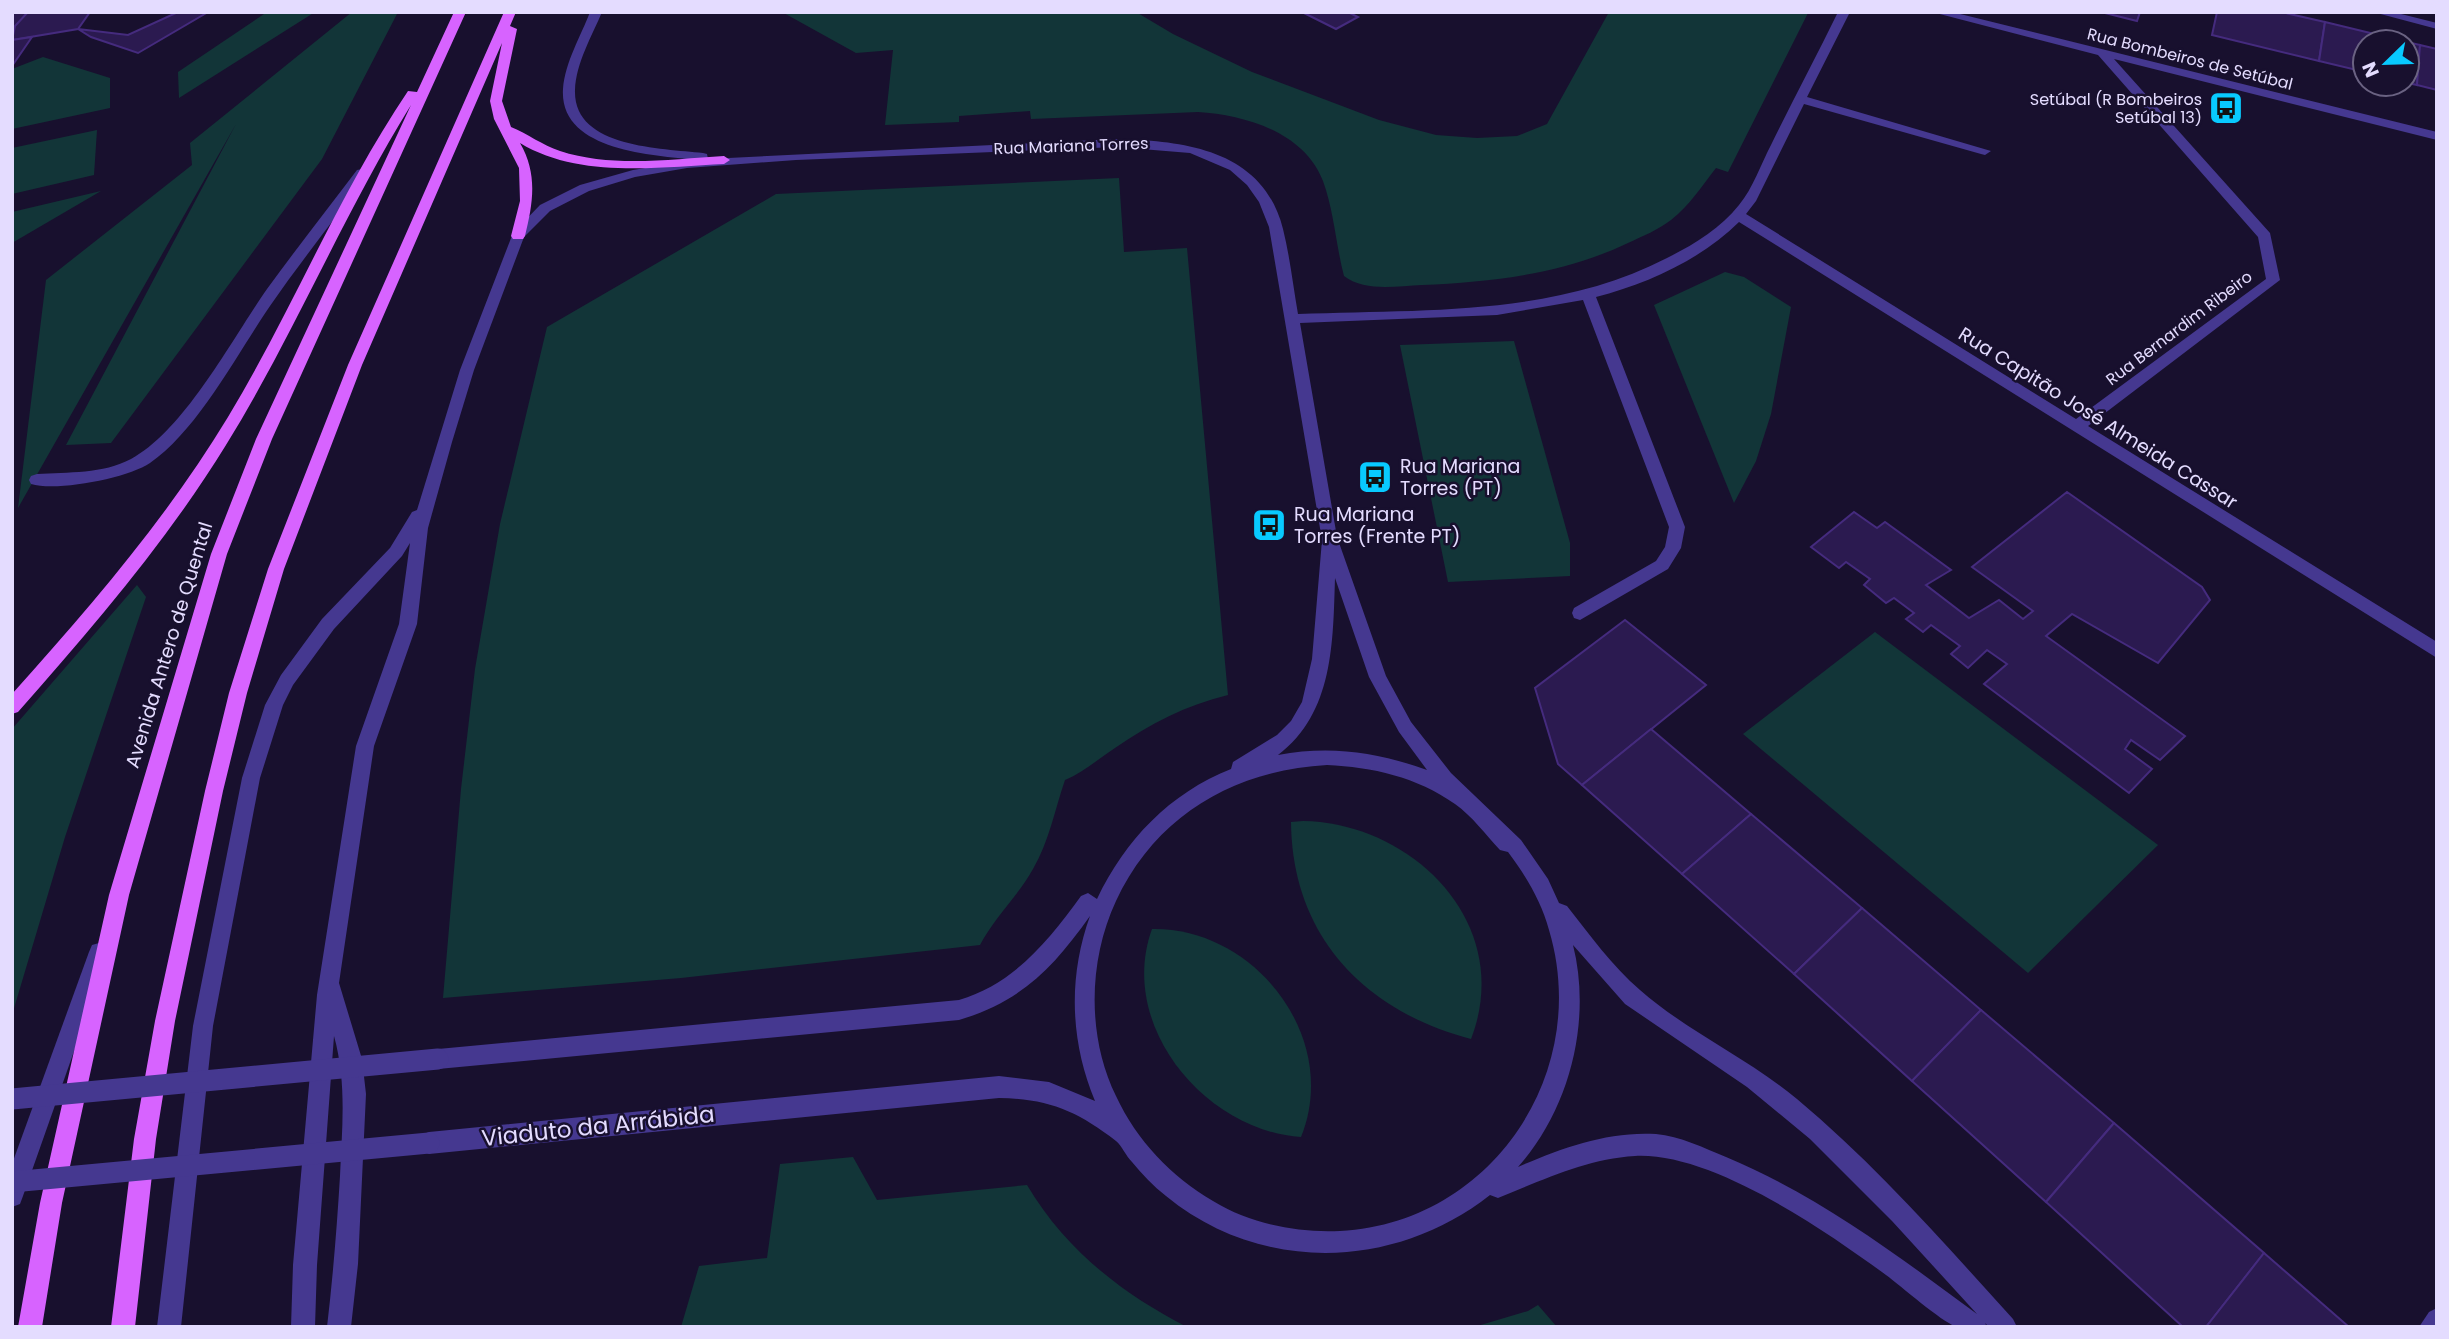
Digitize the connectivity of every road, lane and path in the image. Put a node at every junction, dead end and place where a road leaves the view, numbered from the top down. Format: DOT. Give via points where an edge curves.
graph roads {
  1 [pos="460,12"];
  2 [pos="513,12"];
  3 [pos="596,12"];
  4 [pos="1844,12"];
  5 [pos="1937,12"];
  6 [pos="2378,12"];
  7 [pos="1953,14"];
  8 [pos="2437,26"];
  9 [pos="450,31"];
  10 [pos="2102,53"];
  11 [pos="1800,99"];
  12 [pos="503,125"];
  13 [pos="2437,136"];
  14 [pos="1984,151"];
  15 [pos="724,160"];
  16 [pos="366,167"];
  17 [pos="1739,216"];
  18 [pos="518,236"];
  19 [pos="1589,296"];
  20 [pos="1292,319"];
  21 [pos="2076,427"];
  22 [pos="37,480"];
  23 [pos="429,498"];
  24 [pos="1329,537"];
  25 [pos="1580,613"];
  26 [pos="2437,651"];
  27 [pos="12,707"];
  28 [pos="1202,789"];
  29 [pos="1507,844"];
  30 [pos="1117,862"];
  31 [pos="1532,874"];
  32 [pos="119,895"];
  33 [pos="329,980"];
  34 [pos="12,1099"];
  35 [pos="1159,1167"];
  36 [pos="12,1182"];
  37 [pos="12,1196"];
  38 [pos="1463,1204"];
  39 [pos="2437,1320"];
  40 [pos="30,1327"];
  41 [pos="123,1327"];
  42 [pos="169,1327"];
  43 [pos="303,1327"];
  44 [pos="339,1327"];
  45 [pos="1975,1327"];
  46 [pos="2005,1327"];
  47 [pos="2431,1327"];
  1 -- 9 [label="main road, Avenida Antero de Quental"];
  2 -- 12 [label="main road" via="496,101"];
  2 -- 41 [label="main road" via="355,365 280,558 238,693 165,1021 145,1139"];
  3 -- 15 [label="street" via="569,87 570,109 581,125 615,144"];
  4 -- 11 [label="street"];
  5 -- 7 [label="street, Rua Bombeiros de Setúbal"];
  6 -- 8 [label="street"];
  7 -- 10 [label="street, Rua Bombeiros de Setúbal"];
  9 -- 16 [label="main road"];
  9 -- 32 [label="main road, Avenida Antero de Quental" via="236,506"];
  10 -- 13 [label="street, Rua Bombeiros de Setúbal"];
  10 -- 21 [label="street, Rua Bernardim Ribeiro" via="2266,236 2273,280"];
  11 -- 14 [label="street"];
  11 -- 17 [label="street"];
  12 -- 15 [label="main road" via="522,141 577,158"];
  12 -- 18 [label="main road" via="521,156 528,181"];
  15 -- 18 [label="street" via="634,174 591,186 539,212"];
  15 -- 20 [label="street, Rua Mariana Torres" via="1117,143 1194,149 1239,169 1259,187 1276,227"];
  16 -- 22 [label="street" via="160,446 126,468"];
  16 -- 27 [label="main road" via="250,393 214,452 137,562"];
  17 -- 19 [label="street" via="1682,258"];
  17 -- 21 [label="street, Rua Capitão José Almeida Cassar"];
  18 -- 23 [label="street" via="467,370"];
  19 -- 20 [label="street" via="1495,311"];
  19 -- 25 [label="street" via="1677,527 1673,548 1662,565"];
  20 -- 24 [label="street, Rua Mariana Torres"];
  21 -- 26 [label="street, Rua Capitão José Almeida Cassar"];
  23 -- 33 [label="street" via="420,528 408,624 365,746"];
  23 -- 42 [label="street" via="396,552 328,624 287,680 263,738 251,778 203,1027"];
  24 -- 28 [label="street, Rua Mariana Torres" via="1319,676 1304,718 1268,751"];
  24 -- 29 [label="street, Rua Mariana Torres" via="1389,701 1444,779"];
  28 -- 29 [label="street" via="1240,774 1294,764 1375,770 1444,796"];
  28 -- 30 [label="street" via="1155,821"];
  29 -- 31 [label="street"];
  30 -- 34 [label="street, bridge" via="1037,969 1007,992 960,1010"];
  30 -- 35 [label="street" via="1099,892 1082,947 1077,984 1081,1030 1093,1072 1113,1112"];
  31 -- 38 [label="street" via="1553,909 1572,968 1574,1048 1543,1128 1507,1172"];
  31 -- 46 [label="street" via="1615,980 1643,1006 1787,1104 1833,1145"];
  32 -- 37 [label="street"];
  32 -- 40 [label="main road, Avenida Antero de Quental" via="51,1203"];
  33 -- 43 [label="street"];
  33 -- 44 [label="street" via="351,1059 355,1094"];
  35 -- 36 [label="street, Viaduto da Arrábida, bridge" via="1088,1108 1063,1095 1019,1087"];
  35 -- 38 [label="street" via="1231,1213 1263,1225 1320,1236 1394,1231"];
  38 -- 45 [label="street" via="1543,1166 1583,1153 1657,1145 1743,1174 1787,1195 1836,1224"];
  39 -- 47 [label="street"];
}
